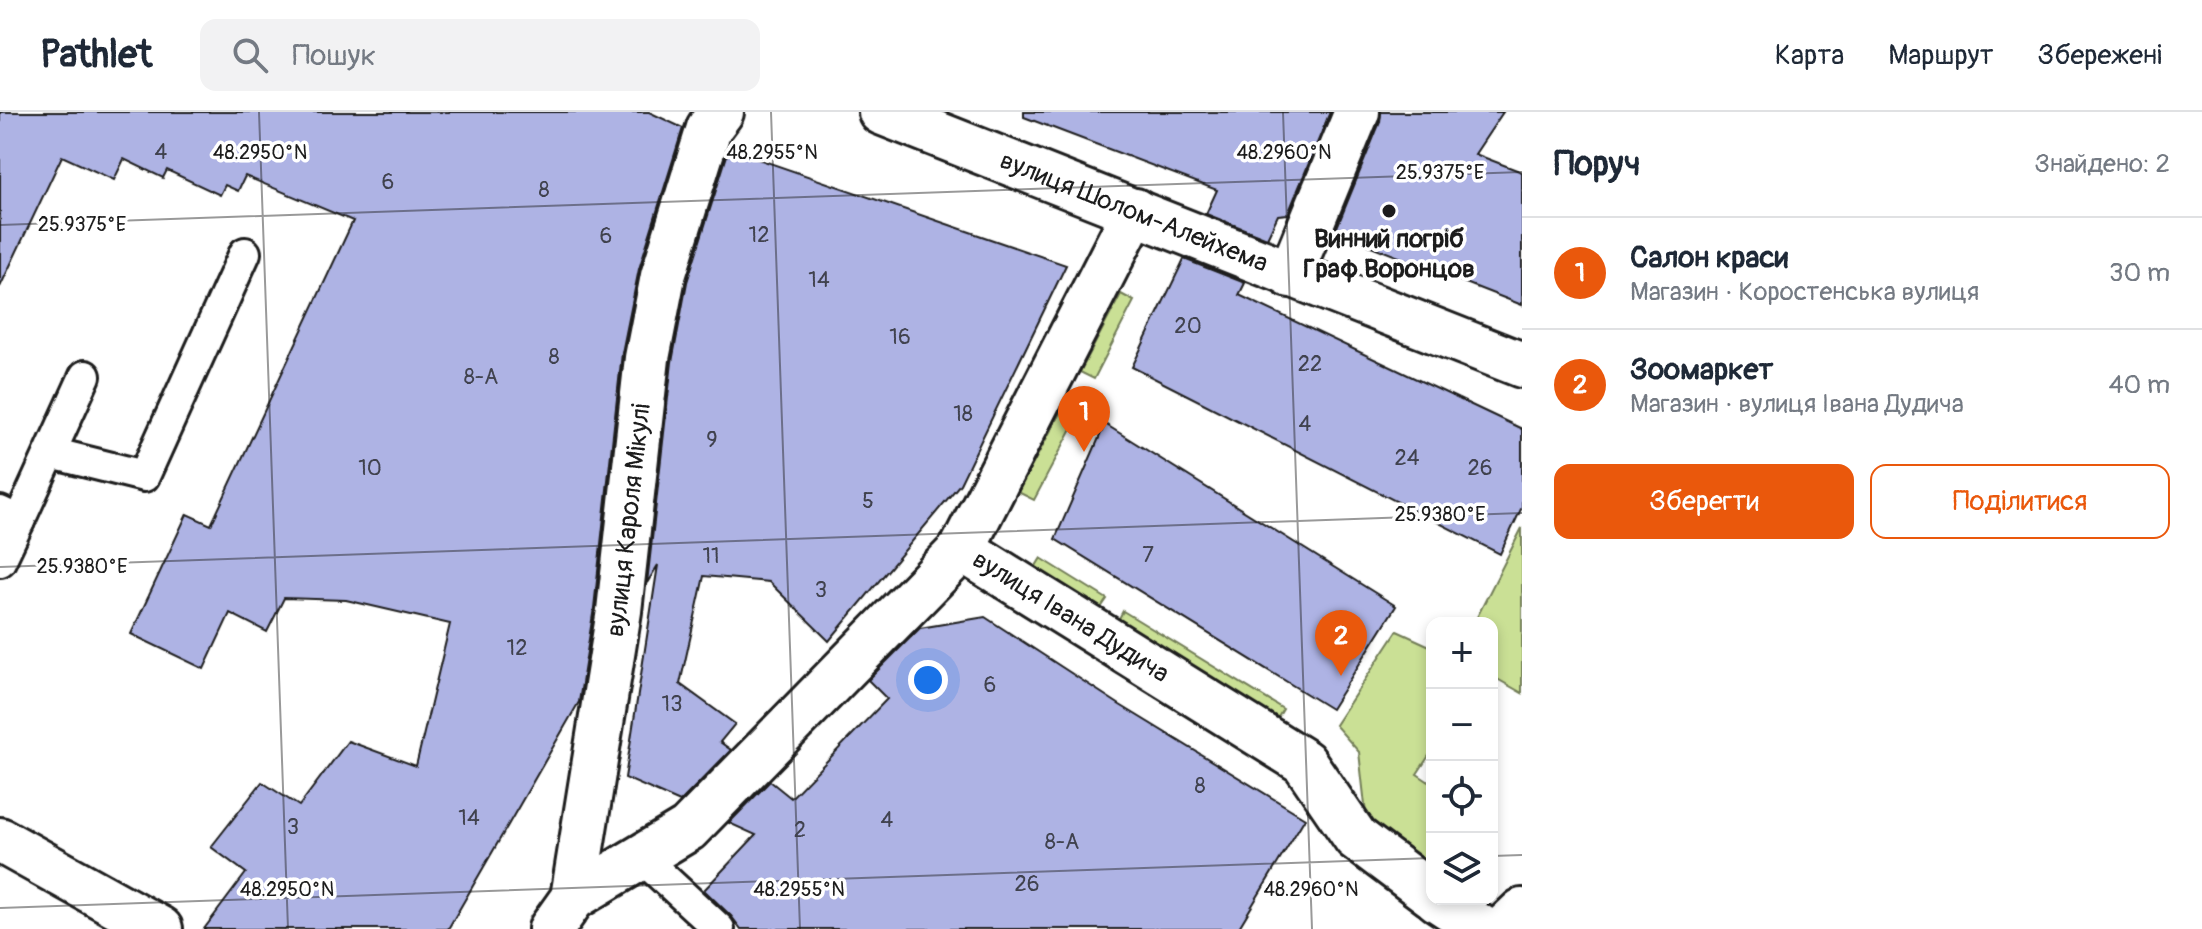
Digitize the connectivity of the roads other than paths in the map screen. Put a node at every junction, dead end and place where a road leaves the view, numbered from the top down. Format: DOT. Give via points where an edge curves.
graph roads {
  1 [pos="721,112"];
  2 [pos="881,112"];
  3 [pos="1357,112"];
  4 [pos="1135,211"];
  5 [pos="245,253"];
  6 [pos="1290,275"];
  7 [pos="1522,365"];
  8 [pos="85,376"];
  9 [pos="51,453"];
  10 [pos="10,516"];
  11 [pos="962,549"];
  12 [pos="0,561"];
  13 [pos="0,840"];
  14 [pos="641,857"];
  15 [pos="1426,890"];
  16 [pos="1446,905"];
  17 [pos="1522,911"];
  18 [pos="562,913"];
  19 [pos="160,929"];
  20 [pos="719,929"];
  21 [pos="1483,929"];
  22 [pos="1503,929"];
  1 -- 18 [label="street, вулиця Кароля Мікулі" via="709,128 663,276 647,358 619,611"];
  2 -- 4 [label="street, вулиця Шолом-Алейхема"];
  3 -- 6 [label="street"];
  4 -- 6 [label="street, вулиця Шолом-Алейхема"];
  4 -- 11 [label="street"];
  5 -- 9 [label="lane" via="144,476"];
  6 -- 7 [label="street, вулиця Шолом-Алейхема"];
  8 -- 9 [label="lane"];
  9 -- 10 [label="lane"];
  10 -- 12 [label="lane"];
  11 -- 14 [label="street, вулиця Івана Дудича" via="688,829"];
  11 -- 15 [label="street, вулиця Івана Дудича" via="1304,762 1356,838"];
  13 -- 19 [label="street"];
  14 -- 18 [label="street, вулиця Івана Дудича"];
  14 -- 20 [label="lane"];
  16 -- 21 [label="street"];
  17 -- 22 [label="street"];
}
